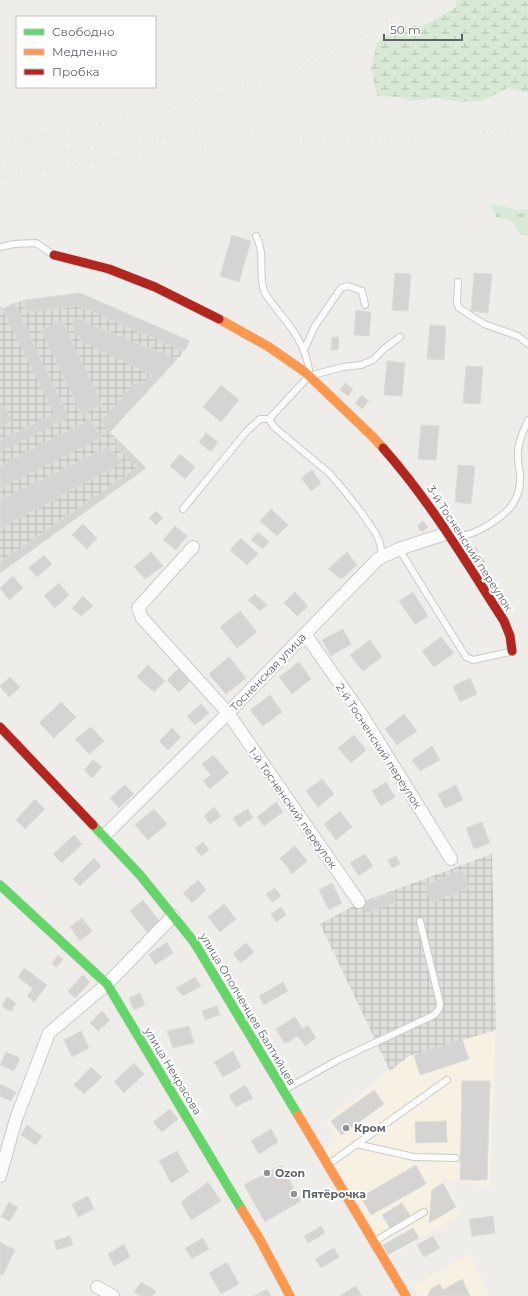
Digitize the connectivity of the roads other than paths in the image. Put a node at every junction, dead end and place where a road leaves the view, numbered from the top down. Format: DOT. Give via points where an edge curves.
graph roads {
  1 [pos="256,236"];
  2 [pos="0,247"];
  3 [pos="54,255"];
  4 [pos="458,282"];
  5 [pos="365,305"];
  6 [pos="400,337"];
  7 [pos="528,344"];
  8 [pos="304,350"];
  9 [pos="309,376"];
  10 [pos="269,419"];
  11 [pos="528,420"];
  12 [pos="183,509"];
  13 [pos="448,533"];
  14 [pos="194,546"];
  15 [pos="399,549"];
  16 [pos="382,557"];
  17 [pos="305,634"];
  18 [pos="512,651"];
  19 [pos="228,713"];
  20 [pos="0,727"];
  21 [pos="104,836"];
  22 [pos="451,859"];
  23 [pos="0,885"];
  24 [pos="359,902"];
  25 [pos="173,916"];
  26 [pos="420,921"];
  27 [pos="107,984"];
  28 [pos="447,1080"];
  29 [pos="283,1091"];
  30 [pos="356,1144"];
  31 [pos="456,1158"];
  32 [pos="327,1165"];
  33 [pos="0,1176"];
  34 [pos="424,1212"];
  35 [pos="373,1242"];
  36 [pos="97,1287"];
  37 [pos="113,1296"];
  38 [pos="290,1296"];
  39 [pos="406,1296"];
  1 -- 8 [label="lane" via="262,251 264,292 292,327"];
  2 -- 3 [label="lane" via="36,243"];
  3 -- 9 [label="street, 3-й Тосненский переулок" via="109,269 155,287 230,324 269,347"];
  4 -- 7 [label="lane" via="459,308 484,324 518,336"];
  5 -- 8 [label="lane" via="362,291 348,286 341,288 315,326"];
  6 -- 9 [label="lane" via="373,360"];
  8 -- 9 [label="lane"];
  9 -- 10 [label="lane"];
  9 -- 13 [label="street, 3-й Тосненский переулок" via="390,456"];
  10 -- 12 [label="lane" via="260,419 246,432"];
  10 -- 16 [label="lane" via="274,427 329,473 362,512 380,543"];
  11 -- 13 [label="lane" via="522,432 518,452 520,482 516,500 510,509 475,533 455,536"];
  13 -- 15 [label="street, Тосненская улица"];
  13 -- 18 [label="street, 3-й Тосненский переулок" via="504,621"];
  14 -- 19 [label="street, 1-й Тосненский переулок" via="138,608 142,618"];
  15 -- 16 [label="street, Тосненская улица"];
  15 -- 18 [label="lane" via="466,657 473,660"];
  16 -- 17 [label="street, Тосненская улица"];
  17 -- 19 [label="street, Тосненская улица"];
  17 -- 22 [label="street, 2-й Тосненский переулок" via="362,715"];
  19 -- 21 [label="street, Тосненская улица"];
  19 -- 24 [label="street, 1-й Тосненский переулок"];
  20 -- 21 [label="street, улица Ополченцев Балтийцев"];
  21 -- 25 [label="street, улица Ополченцев Балтийцев"];
  23 -- 27 [label="street, улица Некрасова"];
  25 -- 27 [label="street"];
  25 -- 29 [label="street, улица Ополченцев Балтийцев" via="194,942"];
  26 -- 29 [label="lane" via="440,1003 439,1009 434,1015 338,1060"];
  27 -- 33 [label="street" via="50,1033 16,1119"];
  27 -- 38 [label="street, улица Некрасова" via="259,1238"];
  28 -- 30 [label="lane"];
  29 -- 32 [label="street, улица Ополченцев Балтийцев"];
  30 -- 31 [label="lane" via="414,1157"];
  30 -- 32 [label="lane"];
  32 -- 35 [label="street, улица Ополченцев Балтийцев"];
  34 -- 35 [label="lane"];
  35 -- 39 [label="street, улица Ополченцев Балтийцев"];
  36 -- 37 [label="street"];
}
